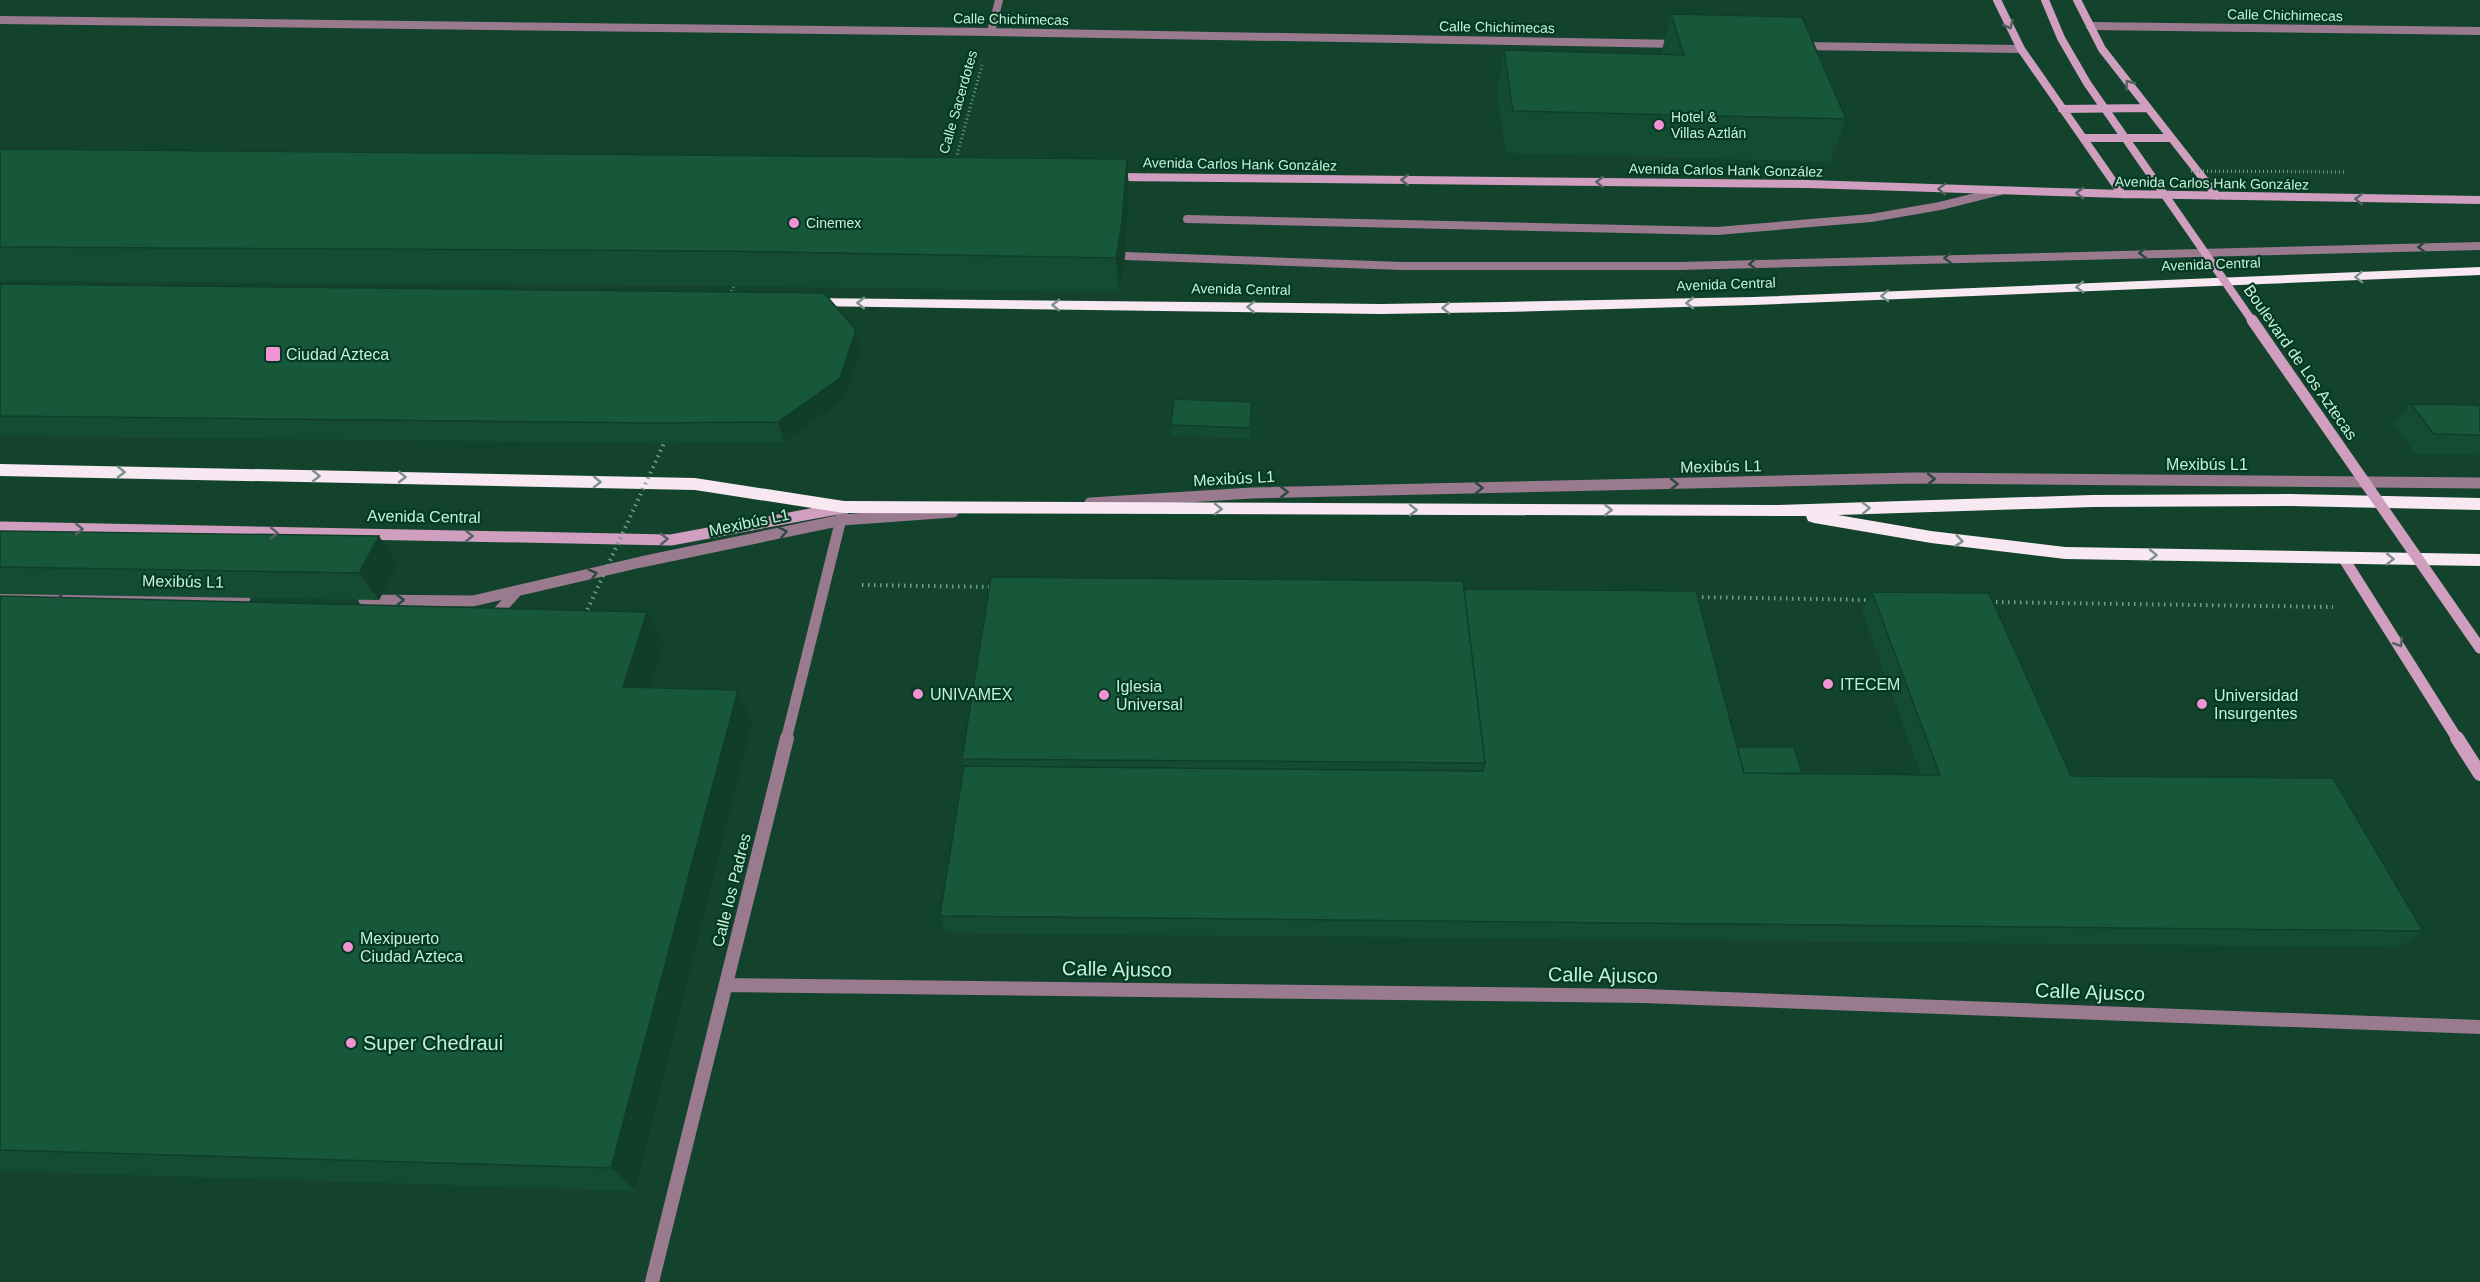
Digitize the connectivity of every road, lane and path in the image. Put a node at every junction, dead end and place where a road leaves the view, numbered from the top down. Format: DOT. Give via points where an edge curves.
graph roads {
  1 [pos="999,0"];
  2 [pos="1997,0"];
  3 [pos="2045,0"];
  4 [pos="2077,0"];
  5 [pos="0,20"];
  6 [pos="2090,26"];
  7 [pos="2480,31"];
  8 [pos="991,32"];
  9 [pos="1686,44"];
  10 [pos="1793,45"];
  11 [pos="2021,49"];
  12 [pos="2147,108"];
  13 [pos="2062,109"];
  14 [pos="2085,138"];
  15 [pos="2170,138"];
  16 [pos="954,166"];
  17 [pos="2147,170"];
  18 [pos="2346,172"];
  19 [pos="1098,177"];
  20 [pos="2000,191"];
  21 [pos="2122,194"];
  22 [pos="2217,196"];
  23 [pos="2480,200"];
  24 [pos="1187,219"];
  25 [pos="2480,246"];
  26 [pos="1125,256"];
  27 [pos="2480,271"];
  28 [pos="738,277"];
  29 [pos="729,296"];
  30 [pos="798,302"];
  31 [pos="669,432"];
  32 [pos="0,470"];
  33 [pos="2480,483"];
  34 [pos="2480,504"];
  35 [pos="1016,508"];
  36 [pos="1777,511"];
  37 [pos="843,513"];
  38 [pos="0,528"];
  39 [pos="2344,559"];
  40 [pos="2478,564"];
  41 [pos="861,585"];
  42 [pos="1004,587"];
  43 [pos="517,591"];
  44 [pos="0,594"];
  45 [pos="1684,597"];
  46 [pos="261,598"];
  47 [pos="355,600"];
  48 [pos="1875,600"];
  49 [pos="1983,602"];
  50 [pos="2376,608"];
  51 [pos="582,622"];
  52 [pos="487,625"];
  53 [pos="2480,648"];
  54 [pos="2476,759"];
  55 [pos="2480,774"];
  56 [pos="726,985"];
  57 [pos="2480,1027"];
  58 [pos="652,1282"];
  1 -- 8 [label="street, Calle Sacerdotes"];
  2 -- 11 [label="main road, one-way"];
  3 -- 17 [label="main road, Boulevard de Los Aztecas, bridge" via="2071,57"];
  4 -- 6 [label="main road"];
  5 -- 8 [label="street, Calle Chichimecas"];
  6 -- 7 [label="street, Calle Chichimecas"];
  12 -- 6 [label="main road, one-way"];
  8 -- 9 [label="street, Calle Chichimecas"];
  8 -- 16 [label="path, Calle Sacerdotes"];
  10 -- 11 [label="street"];
  11 -- 13 [label="main road"];
  12 -- 13 [label="main road"];
  12 -- 15 [label="main road"];
  13 -- 14 [label="main road"];
  14 -- 15 [label="main road"];
  14 -- 21 [label="main road"];
  15 -- 22 [label="main road"];
  17 -- 18 [label="path, bridge"];
  17 -- 53 [label="main road, Boulevard de Los Aztecas, bridge"];
  20 -- 19 [label="main road, Avenida Carlos Hank González, one-way" via="1808,184"];
  21 -- 20 [label="main road, Avenida Carlos Hank González, one-way"];
  20 -- 24 [label="street" via="1871,218 1717,231"];
  21 -- 22 [label="main road, Avenida Carlos Hank González"];
  23 -- 22 [label="main road, Avenida Carlos Hank González, one-way"];
  25 -- 26 [label="street, one-way" via="1679,266 1402,266"];
  27 -- 30 [label="highway, Avenida Central, one-way" via="1753,301 1504,307"];
  28 -- 29 [label="path, bridge"];
  31 -- 51 [label="path, bridge"];
  32 -- 37 [label="highway, Avenida Central, one-way" via="695,484"];
  35 -- 33 [label="street, Mexibús L1, one-way" via="1251,493 1914,478"];
  36 -- 34 [label="highway, Avenida Central, one-way" via="2092,501"];
  35 -- 36 [label="highway, Avenida Central, one-way"];
  35 -- 37 [label="highway, Avenida Central"];
  36 -- 39 [label="highway, Avenida Central, one-way" via="1931,537 2065,553"];
  38 -- 37 [label="main road, Avenida Central, one-way" via="671,540"];
  43 -- 37 [label="street, Mexibús L1, one-way"];
  37 -- 56 [label="street, Calle los Padres"];
  39 -- 40 [label="highway, Avenida Central, one-way"];
  39 -- 50 [label="main road"];
  41 -- 42 [label="path"];
  47 -- 43 [label="street, Mexibús L1, one-way" via="473,601"];
  43 -- 52 [label="street"];
  44 -- 46 [label="street, Mexibús L1, one-way"];
  45 -- 48 [label="path"];
  49 -- 50 [label="path"];
  50 -- 54 [label="main road, one-way"];
  54 -- 55 [label="main road"];
  56 -- 57 [label="street, Calle Ajusco" via="1643,996"];
  56 -- 58 [label="street, Calle los Padres"];
}
